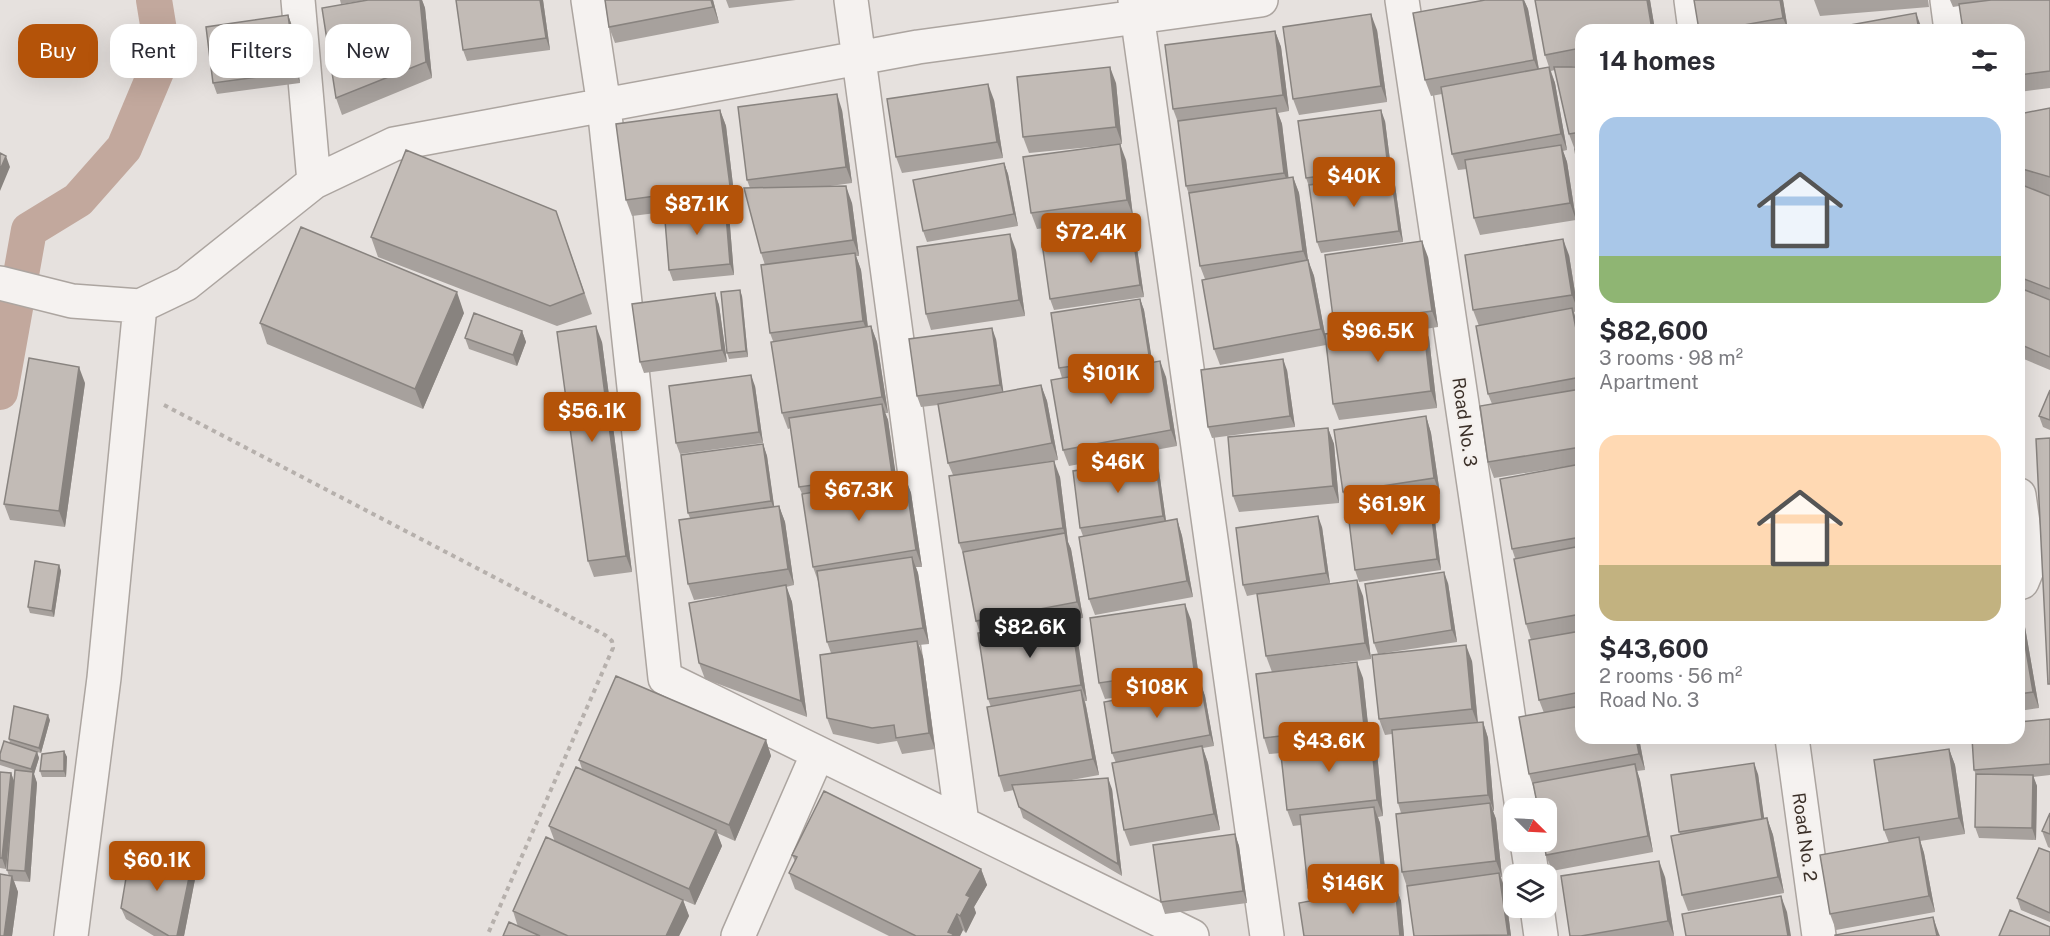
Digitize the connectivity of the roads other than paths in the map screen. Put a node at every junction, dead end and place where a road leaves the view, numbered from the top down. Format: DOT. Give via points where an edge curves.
graph roads {
  1 [pos="298,0"];
  2 [pos="588,0"];
  3 [pos="851,0"];
  4 [pos="1261,0"];
  5 [pos="1402,0"];
  6 [pos="1691,0"];
  7 [pos="1947,0"];
  8 [pos="1136,9"];
  9 [pos="1694,24"];
  10 [pos="1950,24"];
  11 [pos="860,58"];
  12 [pos="604,105"];
  13 [pos="314,182"];
  14 [pos="0,283"];
  15 [pos="140,306"];
  16 [pos="2025,537"];
  17 [pos="2025,575"];
  18 [pos="1793,744"];
  19 [pos="818,753"];
  20 [pos="1521,798"];
  21 [pos="962,823"];
  22 [pos="1538,918"];
  23 [pos="70,936"];
  24 [pos="738,936"];
  25 [pos="1192,936"];
  26 [pos="1267,936"];
  27 [pos="1541,936"];
  28 [pos="1819,936"];
  1 -- 13 [label="street"];
  2 -- 12 [label="street"];
  3 -- 11 [label="street"];
  4 -- 8 [label="street"];
  5 -- 20 [label="street, Road No. 3"];
  6 -- 9 [label="street"];
  7 -- 10 [label="street"];
  8 -- 11 [label="street"];
  8 -- 26 [label="street"];
  11 -- 12 [label="street"];
  11 -- 21 [label="street"];
  12 -- 13 [label="street" via="394,144"];
  12 -- 19 [label="street" via="665,678"];
  13 -- 15 [label="street" via="186,284"];
  14 -- 15 [label="street" via="72,301"];
  15 -- 23 [label="street" via="104,678"];
  16 -- 17 [label="street" via="2029,565"];
  18 -- 28 [label="street, Road No. 2"];
  19 -- 21 [label="street"];
  19 -- 24 [label="street"];
  21 -- 25 [label="street"];
  22 -- 27 [label="street"];
}
